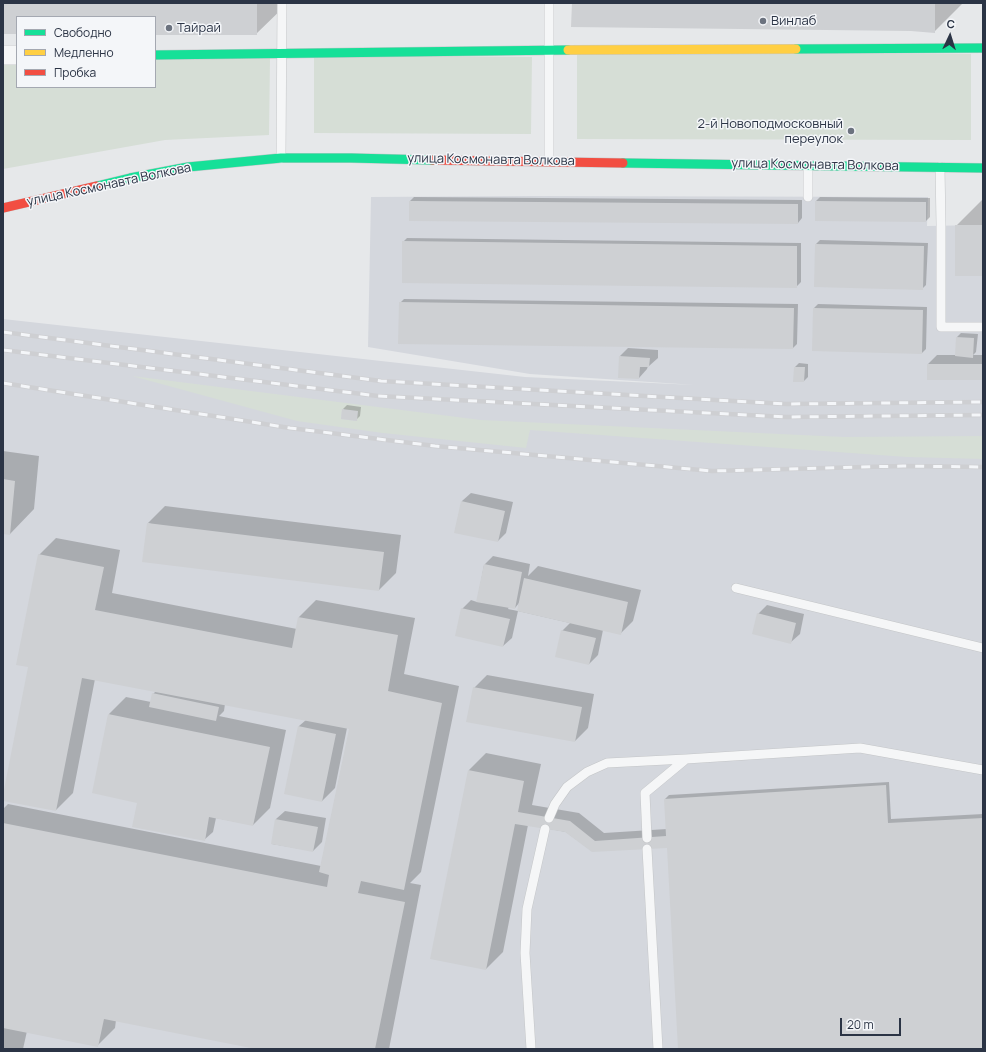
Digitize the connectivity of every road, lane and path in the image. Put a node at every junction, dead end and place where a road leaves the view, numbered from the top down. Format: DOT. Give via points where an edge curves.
graph roads {
  1 [pos="282,3"];
  2 [pos="549,3"];
  3 [pos="983,48"];
  4 [pos="549,50"];
  5 [pos="282,54"];
  6 [pos="3,55"];
  7 [pos="16,55"];
  8 [pos="156,55"];
  9 [pos="281,158"];
  10 [pos="549,162"];
  11 [pos="808,166"];
  12 [pos="940,167"];
  13 [pos="983,168"];
  14 [pos="808,197"];
  15 [pos="3,208"];
  16 [pos="983,327"];
  17 [pos="736,588"];
  18 [pos="983,648"];
  19 [pos="686,759"];
  20 [pos="983,770"];
  21 [pos="549,818"];
  22 [pos="545,829"];
  23 [pos="647,838"];
  24 [pos="647,850"];
  25 [pos="531,1049"];
  26 [pos="658,1049"];
  1 -- 5 [label="lane"];
  2 -- 4 [label="lane"];
  3 -- 4 [label="main road"];
  4 -- 5 [label="main road"];
  4 -- 10 [label="lane"];
  5 -- 8 [label="main road"];
  5 -- 9 [label="lane"];
  6 -- 7 [label="street"];
  9 -- 10 [label="main road, улица Космонавта Волкова"];
  9 -- 15 [label="main road, улица Космонавта Волкова" via="188,167"];
  10 -- 11 [label="main road, улица Космонавта Волкова"];
  11 -- 12 [label="main road, улица Космонавта Волкова"];
  11 -- 14 [label="lane"];
  12 -- 13 [label="main road, улица Космонавта Волкова"];
  12 -- 16 [label="lane" via="941,327"];
  17 -- 18 [label="lane"];
  19 -- 20 [label="lane" via="860,748"];
  19 -- 21 [label="lane" via="607,763 587,772 567,787"];
  19 -- 23 [label="lane" via="644,793"];
  22 -- 25 [label="lane" via="527,909 525,953"];
  24 -- 26 [label="lane"];
}
